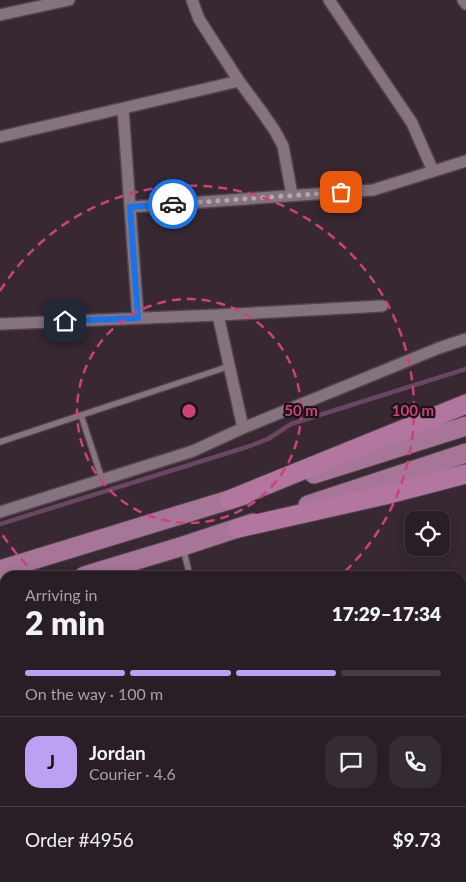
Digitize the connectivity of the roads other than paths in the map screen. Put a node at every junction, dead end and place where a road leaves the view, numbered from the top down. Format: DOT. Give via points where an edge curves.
graph roads {
  1 [pos="69,0"];
  2 [pos="192,0"];
  3 [pos="329,0"];
  4 [pos="463,0"];
  5 [pos="466,4"];
  6 [pos="0,15"];
  7 [pos="239,81"];
  8 [pos="123,108"];
  9 [pos="0,137"];
  10 [pos="466,160"];
  11 [pos="433,170"];
  12 [pos="292,195"];
  13 [pos="130,207"];
  14 [pos="382,306"];
  15 [pos="218,315"];
  16 [pos="138,318"];
  17 [pos="0,324"];
  18 [pos="466,339"];
  19 [pos="230,366"];
  20 [pos="466,404"];
  21 [pos="81,416"];
  22 [pos="466,426"];
  23 [pos="243,428"];
  24 [pos="0,442"];
  25 [pos="466,453"];
  26 [pos="466,474"];
  27 [pos="102,479"];
  28 [pos="229,500"];
  29 [pos="0,512"];
  30 [pos="238,528"];
  31 [pos="183,546"];
  32 [pos="0,570"];
  33 [pos="100,571"];
  34 [pos="189,571"];
  1 -- 6 [label="street"];
  2 -- 7 [label="street" via="199,19"];
  3 -- 11 [label="street" via="412,123"];
  4 -- 5 [label="street"];
  7 -- 8 [label="street"];
  7 -- 12 [label="street" via="276,131 283,146"];
  8 -- 9 [label="street"];
  8 -- 13 [label="street"];
  10 -- 11 [label="street"];
  11 -- 12 [label="street" via="373,190"];
  12 -- 13 [label="street"];
  13 -- 16 [label="street"];
  14 -- 15 [label="street"];
  15 -- 16 [label="street"];
  15 -- 19 [label="street"];
  16 -- 17 [label="street"];
  18 -- 23 [label="street"];
  19 -- 21 [label="lane"];
  19 -- 23 [label="street"];
  20 -- 28 [label="highway"];
  21 -- 24 [label="lane"];
  21 -- 27 [label="lane"];
  22 -- 28 [label="main road"];
  23 -- 27 [label="street" via="193,451"];
  25 -- 30 [label="main road"];
  26 -- 30 [label="highway"];
  27 -- 29 [label="street"];
  28 -- 32 [label="main road"];
  30 -- 31 [label="main road"];
  31 -- 33 [label="main road"];
  31 -- 34 [label="lane"];
}
